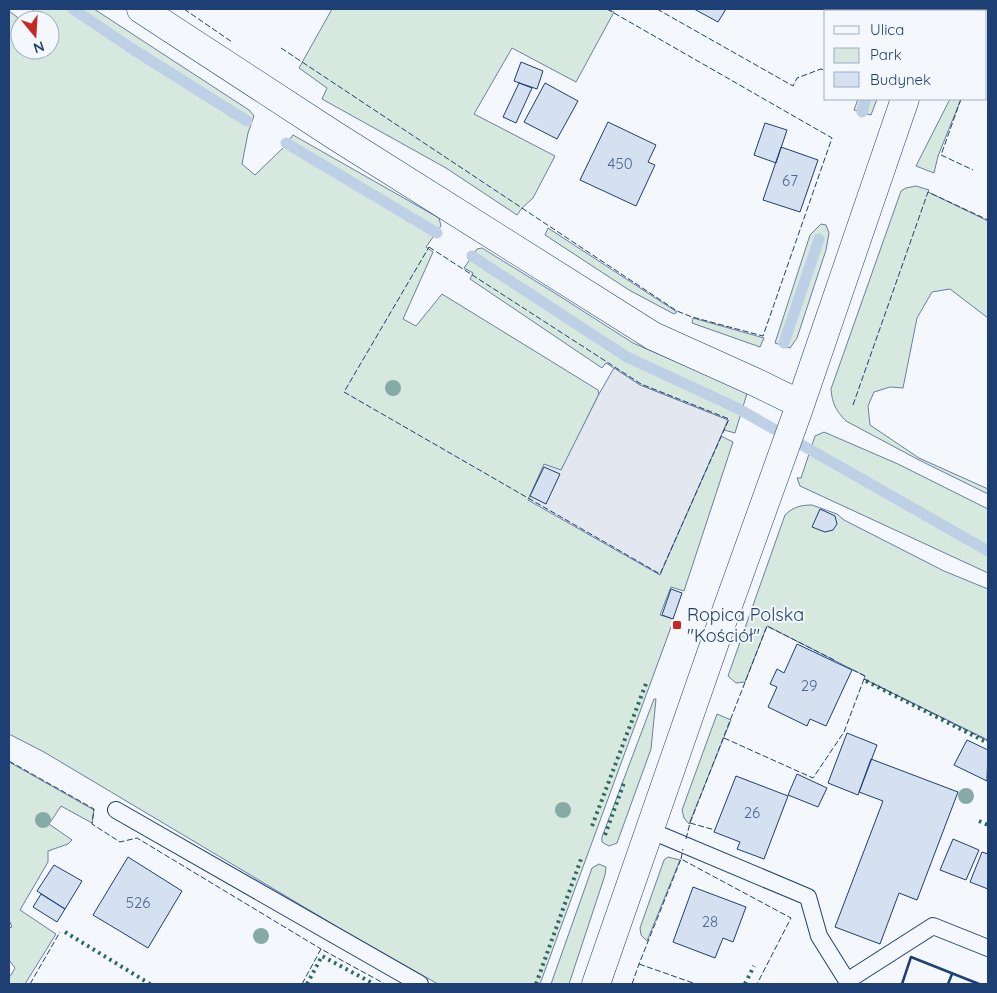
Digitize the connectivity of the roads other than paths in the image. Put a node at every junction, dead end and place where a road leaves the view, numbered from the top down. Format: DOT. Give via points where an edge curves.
graph roads {
  1 [pos="142,9"];
  2 [pos="906,100"];
  3 [pos="799,408"];
  4 [pos="116,810"];
  5 [pos="649,830"];
  6 [pos="988,948"];
  7 [pos="848,983"];
  8 [pos="420,984"];
  9 [pos="596,984"];
  1 -- 3 [label="main road" via="334,135 653,336 755,382"];
  2 -- 3 [label="main road"];
  3 -- 5 [label="main road"];
  4 -- 8 [label="lane"];
  5 -- 7 [label="lane" via="808,897 819,936"];
  5 -- 9 [label="main road"];
  6 -- 7 [label="lane" via="933,926"];
}
